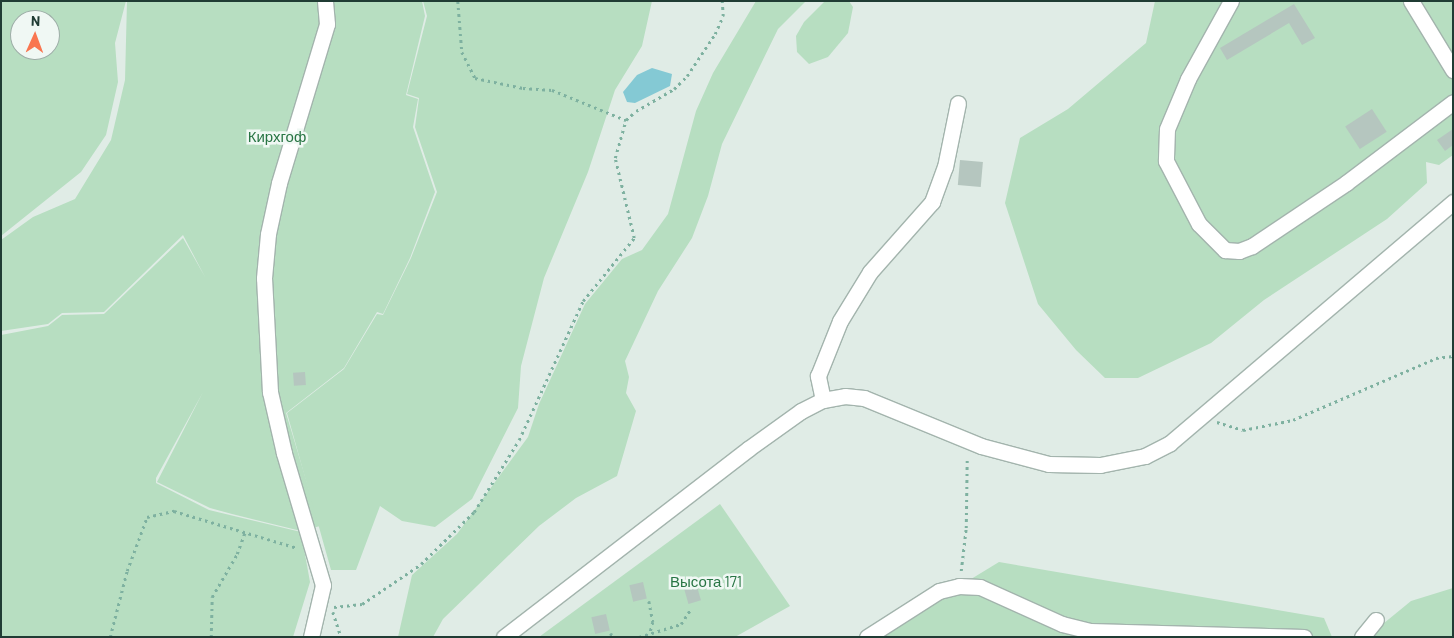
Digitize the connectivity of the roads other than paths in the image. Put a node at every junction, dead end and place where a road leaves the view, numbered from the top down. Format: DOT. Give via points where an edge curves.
graph roads {
  1 [pos="325,1"];
  2 [pos="1231,1"];
  3 [pos="1411,1"];
  4 [pos="1453,70"];
  5 [pos="1453,102"];
  6 [pos="958,103"];
  7 [pos="1453,202"];
  8 [pos="823,400"];
  9 [pos="1376,620"];
  10 [pos="311,637"];
  11 [pos="504,637"];
  12 [pos="867,637"];
  13 [pos="1304,637"];
  14 [pos="1362,637"];
  1 -- 10 [label="street" via="327,24 279,183 268,234 264,278 270,392 322,585"];
  2 -- 5 [label="street" via="1188,79 1167,129 1166,161 1199,224 1225,250 1239,251 1252,246 1369,167"];
  3 -- 4 [label="street"];
  6 -- 8 [label="street" via="945,167 932,202 870,272 840,322 818,376"];
  7 -- 8 [label="street" via="1363,281 1158,450 1128,461 1100,465 1033,461 966,440 864,398 845,396"];
  8 -- 11 [label="street" via="801,411 748,449"];
  9 -- 14 [label="street"];
  12 -- 13 [label="street" via="939,591 959,586 980,587 1062,624 1090,631"];
}
